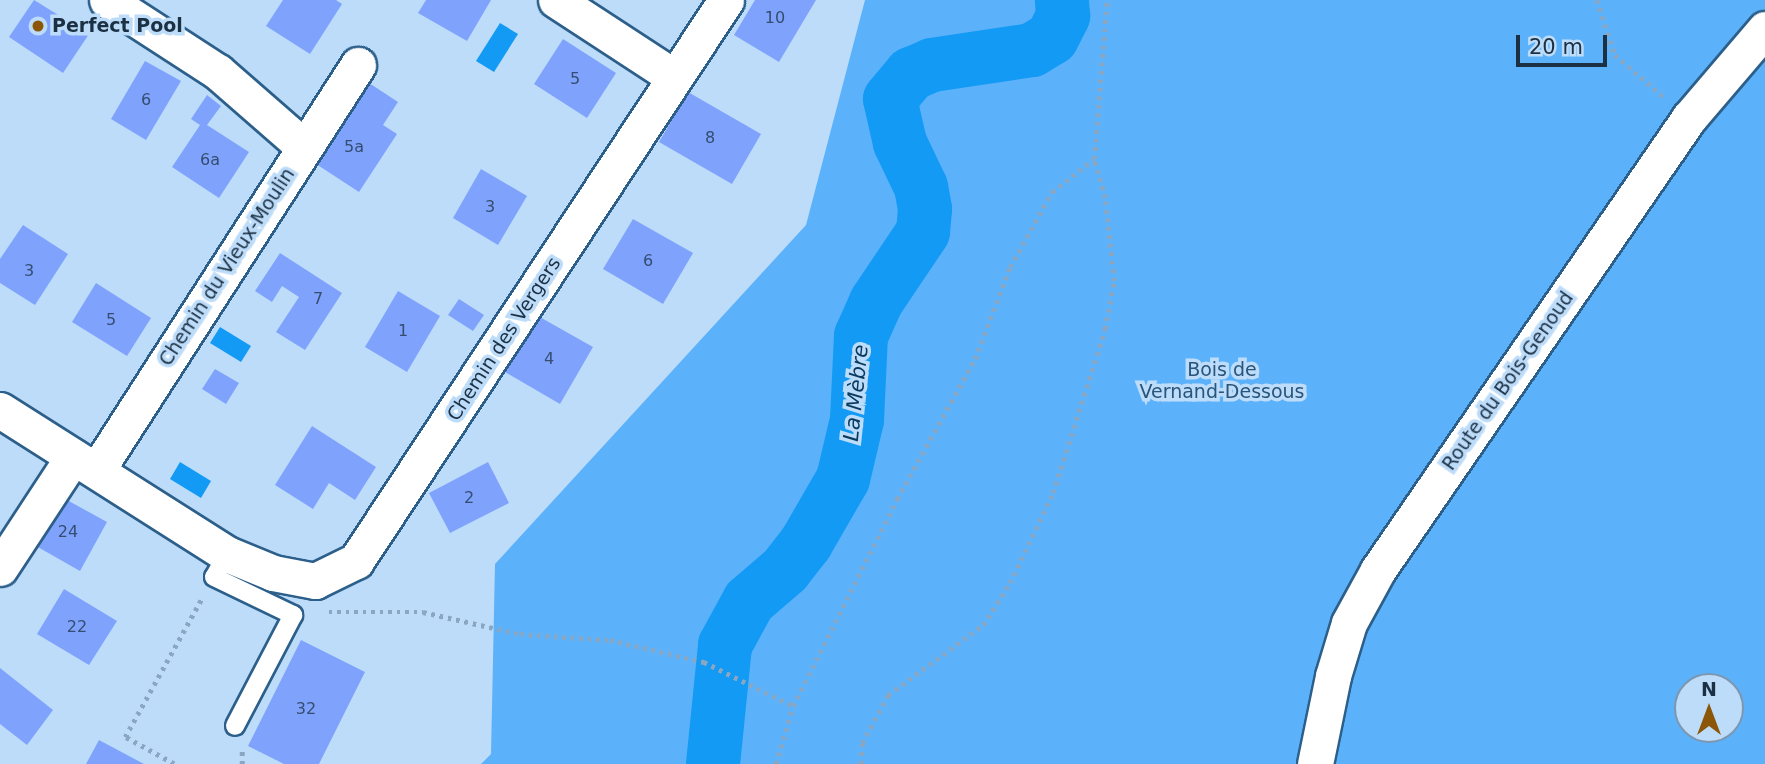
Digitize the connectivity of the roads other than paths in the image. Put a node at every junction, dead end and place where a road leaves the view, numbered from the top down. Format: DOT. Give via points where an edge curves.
graph roads {
  1 [pos="107,0"];
  2 [pos="556,0"];
  3 [pos="726,0"];
  4 [pos="1765,29"];
  5 [pos="358,65"];
  6 [pos="674,77"];
  7 [pos="304,147"];
  8 [pos="0,410"];
  9 [pos="85,464"];
  10 [pos="220,565"];
  11 [pos="0,568"];
  12 [pos="234,726"];
  13 [pos="1315,764"];
  1 -- 7 [label="street" via="218,72"];
  2 -- 6 [label="street"];
  3 -- 6 [label="street, Chemin des Vergers"];
  4 -- 13 [label="street, Route du Bois-Genoud" via="1689,118 1378,570 1349,623"];
  5 -- 7 [label="street, Chemin du Vieux-Moulin"];
  6 -- 10 [label="street, Chemin des Vergers" via="356,561 315,580"];
  7 -- 9 [label="street, Chemin du Vieux-Moulin"];
  8 -- 9 [label="street"];
  9 -- 10 [label="street"];
  9 -- 11 [label="street, Chemin du Vieux-Moulin"];
  10 -- 12 [label="lane" via="293,615"];
}
